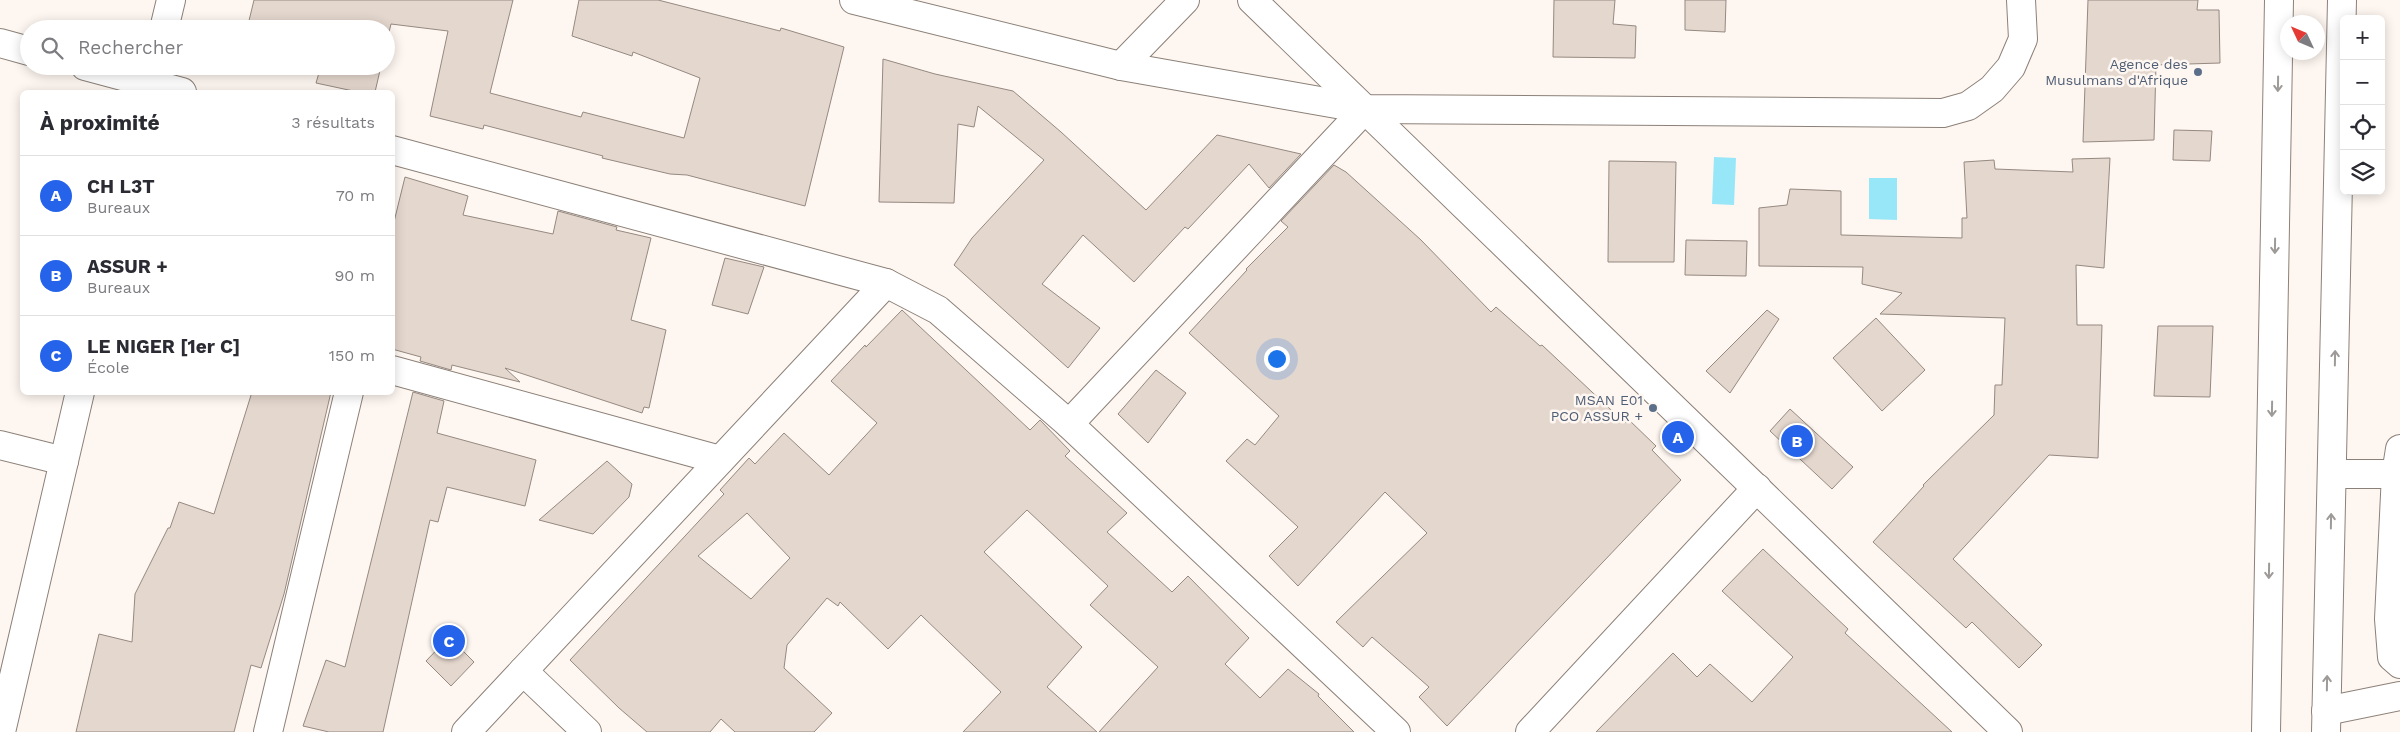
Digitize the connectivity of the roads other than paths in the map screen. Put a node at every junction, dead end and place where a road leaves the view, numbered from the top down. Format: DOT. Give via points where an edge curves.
graph roads {
  1 [pos="171,0"];
  2 [pos="854,0"];
  3 [pos="1185,0"];
  4 [pos="1252,0"];
  5 [pos="2021,0"];
  6 [pos="2279,0"];
  7 [pos="2342,0"];
  8 [pos="166,20"];
  9 [pos="0,43"];
  10 [pos="20,49"];
  11 [pos="1121,66"];
  12 [pos="125,75"];
  13 [pos="152,81"];
  14 [pos="177,90"];
  15 [pos="1365,109"];
  16 [pos="395,151"];
  17 [pos="886,283"];
  18 [pos="395,371"];
  19 [pos="79,395"];
  20 [pos="348,395"];
  21 [pos="1069,424"];
  22 [pos="0,445"];
  23 [pos="720,460"];
  24 [pos="64,461"];
  25 [pos="2398,462"];
  26 [pos="2332,474"];
  27 [pos="1757,488"];
  28 [pos="2400,664"];
  29 [pos="524,671"];
  30 [pos="2400,696"];
  31 [pos="2326,722"];
  32 [pos="1,732"];
  33 [pos="268,732"];
  34 [pos="466,732"];
  35 [pos="587,732"];
  36 [pos="1396,732"];
  37 [pos="1530,732"];
  38 [pos="2008,732"];
  39 [pos="2266,732"];
  1 -- 8 [label="street"];
  2 -- 11 [label="street"];
  3 -- 11 [label="street"];
  4 -- 15 [label="street"];
  5 -- 15 [label="street" via="2022,39 2011,67 1992,90 1968,106 1943,113"];
  6 -- 39 [label="street, one-way"];
  26 -- 7 [label="street, one-way"];
  9 -- 10 [label="street"];
  11 -- 15 [label="street"];
  12 -- 13 [label="street"];
  13 -- 14 [label="street"];
  15 -- 21 [label="street"];
  15 -- 27 [label="street"];
  16 -- 17 [label="street"];
  17 -- 21 [label="street" via="938,310"];
  17 -- 23 [label="street"];
  18 -- 23 [label="street"];
  19 -- 24 [label="street"];
  20 -- 33 [label="street"];
  21 -- 36 [label="street"];
  22 -- 24 [label="street"];
  23 -- 29 [label="street"];
  24 -- 32 [label="street"];
  25 -- 26 [label="street"];
  25 -- 28 [label="street" via="2388,619 2392,657"];
  31 -- 26 [label="street, one-way"];
  27 -- 37 [label="street"];
  27 -- 38 [label="street"];
  29 -- 34 [label="street"];
  29 -- 35 [label="street"];
  30 -- 31 [label="street"];
}
